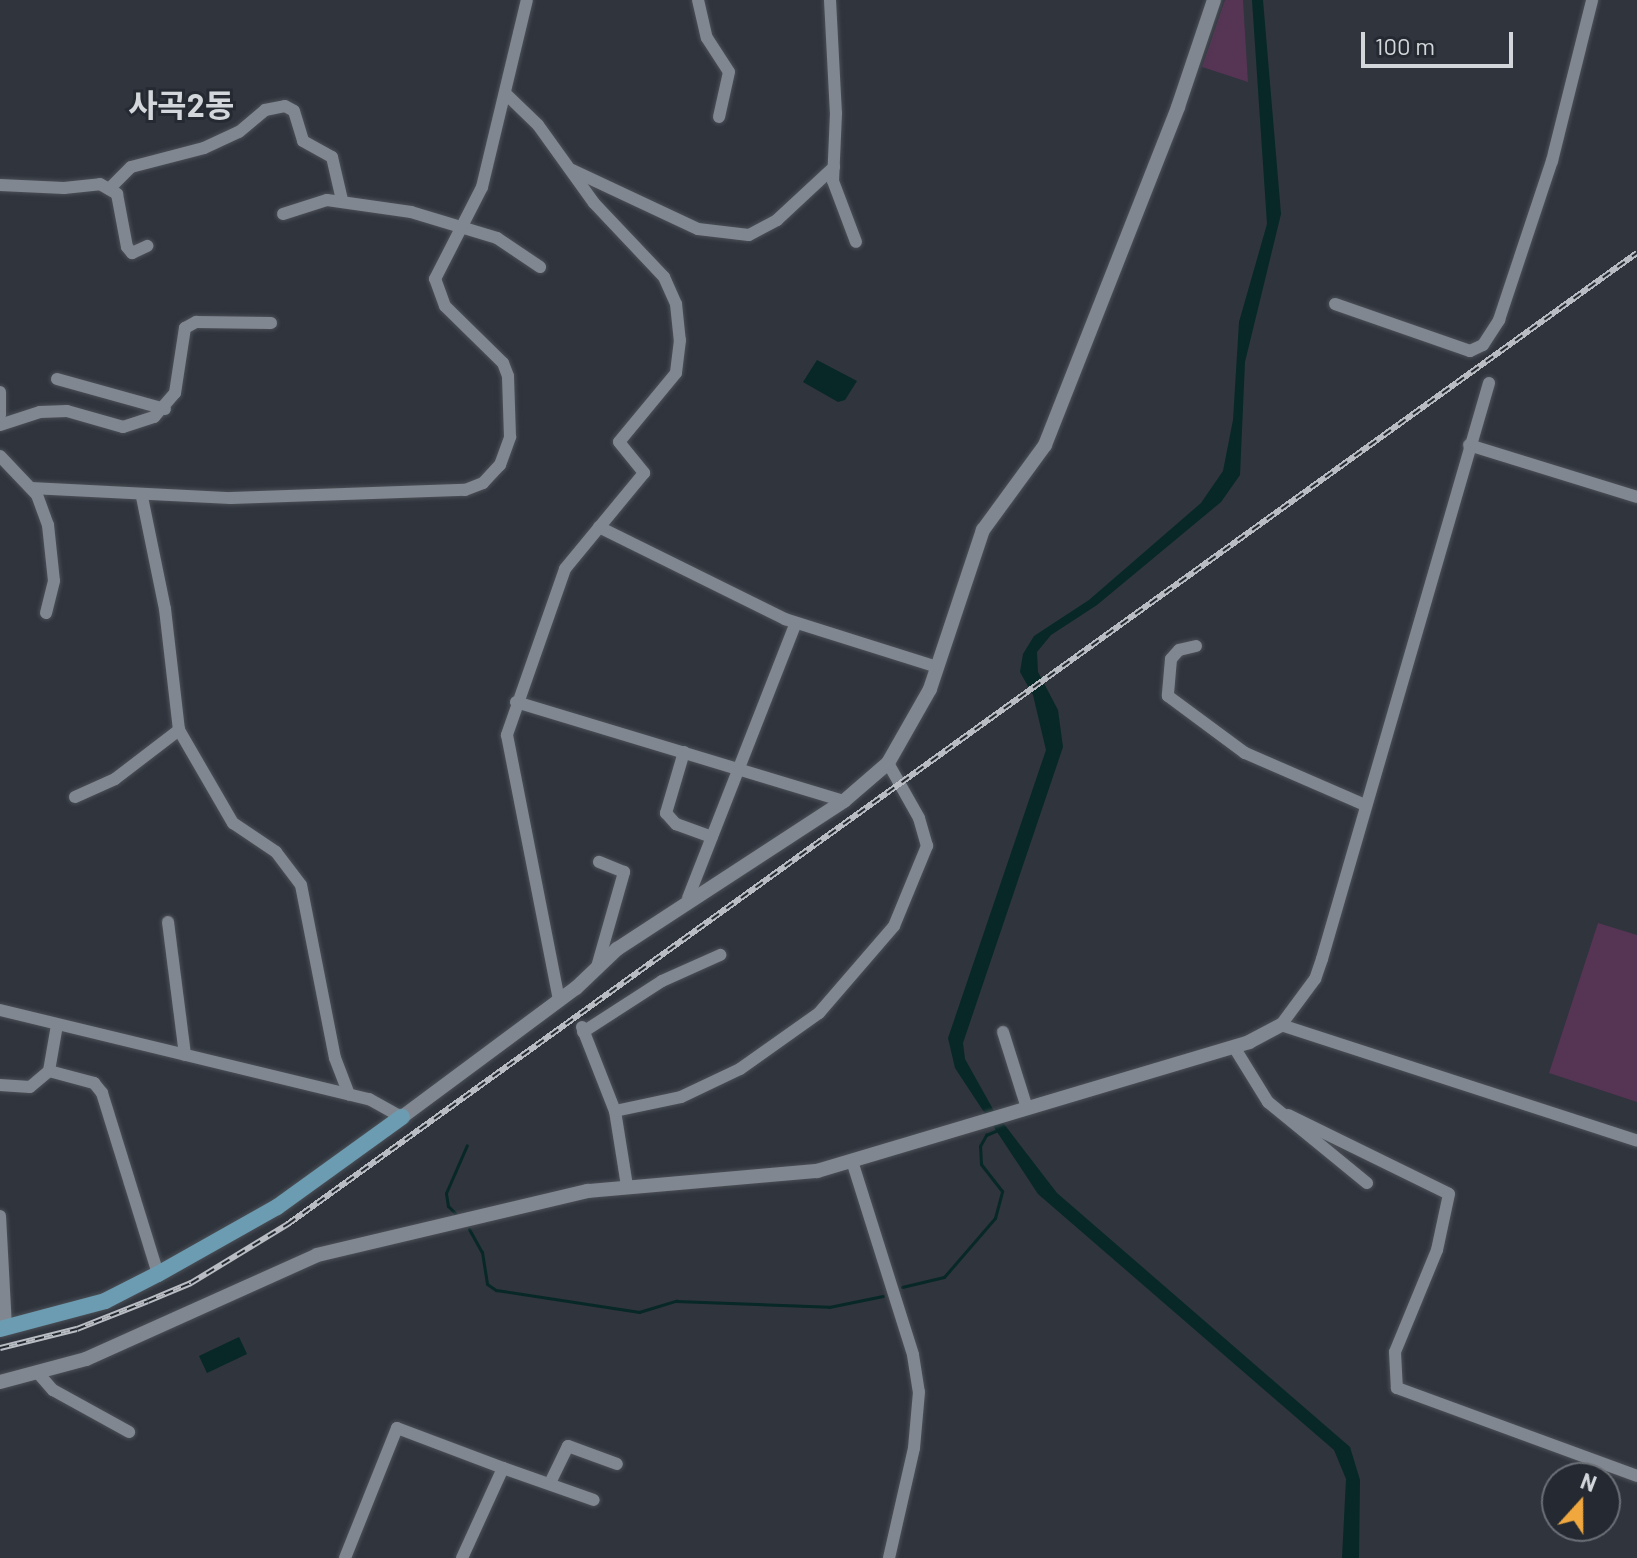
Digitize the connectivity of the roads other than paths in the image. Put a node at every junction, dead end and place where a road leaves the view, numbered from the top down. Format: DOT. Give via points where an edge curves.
graph roads {
  1 [pos="527,0"];
  2 [pos="698,0"];
  3 [pos="830,0"];
  4 [pos="1214,0"];
  5 [pos="1592,0"];
  6 [pos="507,95"];
  7 [pos="719,117"];
  8 [pos="563,165"];
  9 [pos="834,167"];
  10 [pos="0,185"];
  11 [pos="109,189"];
  12 [pos="342,200"];
  13 [pos="283,214"];
  14 [pos="461,225"];
  15 [pos="856,242"];
  16 [pos="147,246"];
  17 [pos="540,267"];
  18 [pos="1335,304"];
  19 [pos="271,323"];
  20 [pos="57,379"];
  21 [pos="1489,383"];
  22 [pos="0,392"];
  23 [pos="165,409"];
  24 [pos="0,415"];
  25 [pos="0,425"];
  26 [pos="1469,445"];
  27 [pos="0,456"];
  28 [pos="31,488"];
  29 [pos="142,497"];
  30 [pos="1637,497"];
  31 [pos="599,527"];
  32 [pos="46,613"];
  33 [pos="796,623"];
  34 [pos="1196,646"];
  35 [pos="937,667"];
  36 [pos="516,702"];
  37 [pos="179,730"];
  38 [pos="684,752"];
  39 [pos="888,763"];
  40 [pos="738,768"];
  41 [pos="75,797"];
  42 [pos="844,801"];
  43 [pos="1365,805"];
  44 [pos="712,837"];
  45 [pos="599,862"];
  46 [pos="688,898"];
  47 [pos="168,922"];
  48 [pos="720,955"];
  49 [pos="597,967"];
  50 [pos="559,1001"];
  51 [pos="0,1010"];
  52 [pos="57,1025"];
  53 [pos="1281,1025"];
  54 [pos="1003,1032"];
  55 [pos="1234,1047"];
  56 [pos="185,1055"];
  57 [pos="49,1071"];
  58 [pos="0,1085"];
  59 [pos="349,1094"];
  60 [pos="1027,1108"];
  61 [pos="615,1111"];
  62 [pos="1288,1115"];
  63 [pos="402,1117"];
  64 [pos="1637,1141"];
  65 [pos="852,1161"];
  66 [pos="1367,1183"];
  67 [pos="627,1186"];
  68 [pos="0,1216"];
  69 [pos="158,1274"];
  70 [pos="3,1329"];
  71 [pos="38,1373"];
  72 [pos="0,1382"];
  73 [pos="117,1408"];
  74 [pos="109,1422"];
  75 [pos="129,1432"];
  76 [pos="617,1464"];
  77 [pos="503,1468"];
  78 [pos="1637,1476"];
  79 [pos="550,1483"];
  80 [pos="594,1500"];
  81 [pos="345,1558"];
  82 [pos="462,1558"];
  83 [pos="889,1558"];
  1 -- 6 [label="street"];
  2 -- 7 [label="street" via="707,38 729,72"];
  3 -- 9 [label="street"];
  4 -- 35 [label="street" via="1178,107 1045,445 983,530"];
  5 -- 18 [label="street" via="1552,161 1499,320 1483,345 1470,351"];
  6 -- 8 [label="street" via="538,125"];
  6 -- 14 [label="street" via="482,187"];
  8 -- 9 [label="street" via="647,209 722,235 749,235 766,227"];
  8 -- 31 [label="street" via="664,277 676,304 680,340 676,373 619,442 644,473"];
  9 -- 15 [label="street" via="833,181"];
  10 -- 11 [label="street" via="100,184"];
  11 -- 12 [label="street" via="131,167 204,148 239,132 265,110 285,106 294,111 303,141 332,157"];
  11 -- 16 [label="street" via="124,211 127,247 132,253"];
  12 -- 13 [label="street"];
  12 -- 14 [label="street"];
  14 -- 17 [label="street" via="497,238"];
  14 -- 29 [label="street" via="440,263 437,292 503,363 508,376 510,437 500,465 483,483 465,490 378,495"];
  19 -- 23 [label="street" via="196,322 185,328 175,393"];
  20 -- 23 [label="street"];
  21 -- 26 [label="street"];
  22 -- 24 [label="street"];
  23 -- 25 [label="street" via="123,427 67,411 40,412"];
  26 -- 30 [label="street"];
  26 -- 43 [label="street"];
  27 -- 28 [label="street"];
  28 -- 29 [label="street"];
  28 -- 32 [label="street" via="48,525 54,581"];
  29 -- 37 [label="street" via="165,609"];
  31 -- 33 [label="street"];
  31 -- 36 [label="street" via="560,579"];
  33 -- 35 [label="street"];
  33 -- 40 [label="street"];
  34 -- 43 [label="street" via="1179,650 1171,659 1168,696 1245,753"];
  35 -- 39 [label="street" via="909,731"];
  36 -- 38 [label="street"];
  36 -- 50 [label="street" via="506,749 518,786"];
  37 -- 41 [label="street" via="115,779"];
  37 -- 59 [label="street" via="233,823 276,852 301,885 335,1058"];
  38 -- 40 [label="street"];
  38 -- 44 [label="street" via="666,813 676,824"];
  39 -- 42 [label="street"];
  39 -- 61 [label="street" via="919,818 927,846 884,938 819,1013 740,1069 681,1097"];
  40 -- 42 [label="street"];
  40 -- 44 [label="street"];
  42 -- 46 [label="street"];
  43 -- 53 [label="street" via="1315,979"];
  44 -- 46 [label="street"];
  45 -- 49 [label="street" via="624,872"];
  46 -- 49 [label="street"];
  47 -- 56 [label="street"];
  48 -- 61 [label="street" via="662,981 582,1030"];
  49 -- 50 [label="street"];
  50 -- 63 [label="street"];
  51 -- 52 [label="street"];
  52 -- 56 [label="street"];
  52 -- 57 [label="street"];
  53 -- 55 [label="street"];
  53 -- 64 [label="street"];
  54 -- 60 [label="street"];
  55 -- 60 [label="street"];
  55 -- 62 [label="street" via="1251,1082"];
  56 -- 59 [label="street"];
  57 -- 58 [label="street" via="30,1087"];
  57 -- 69 [label="street" via="94,1083 102,1093"];
  59 -- 63 [label="street"];
  60 -- 65 [label="street"];
  61 -- 67 [label="street"];
  62 -- 66 [label="street"];
  62 -- 78 [label="street" via="1449,1194 1437,1250 1395,1352 1397,1388"];
  63 -- 69 [label="main road" via="277,1207"];
  65 -- 67 [label="street" via="788,1175"];
  65 -- 83 [label="street" via="913,1355 919,1392 914,1448"];
  67 -- 71 [label="street" via="544,1199 317,1255 86,1359"];
  68 -- 70 [label="street"];
  69 -- 70 [label="main road" via="105,1301"];
  71 -- 72 [label="street"];
  71 -- 74 [label="street" via="53,1390"];
  73 -- 74 [label="street"];
  74 -- 75 [label="street"];
  76 -- 79 [label="street" via="568,1446"];
  77 -- 79 [label="street"];
  77 -- 81 [label="street" via="397,1428"];
  77 -- 82 [label="street"];
  79 -- 80 [label="street"];
}
